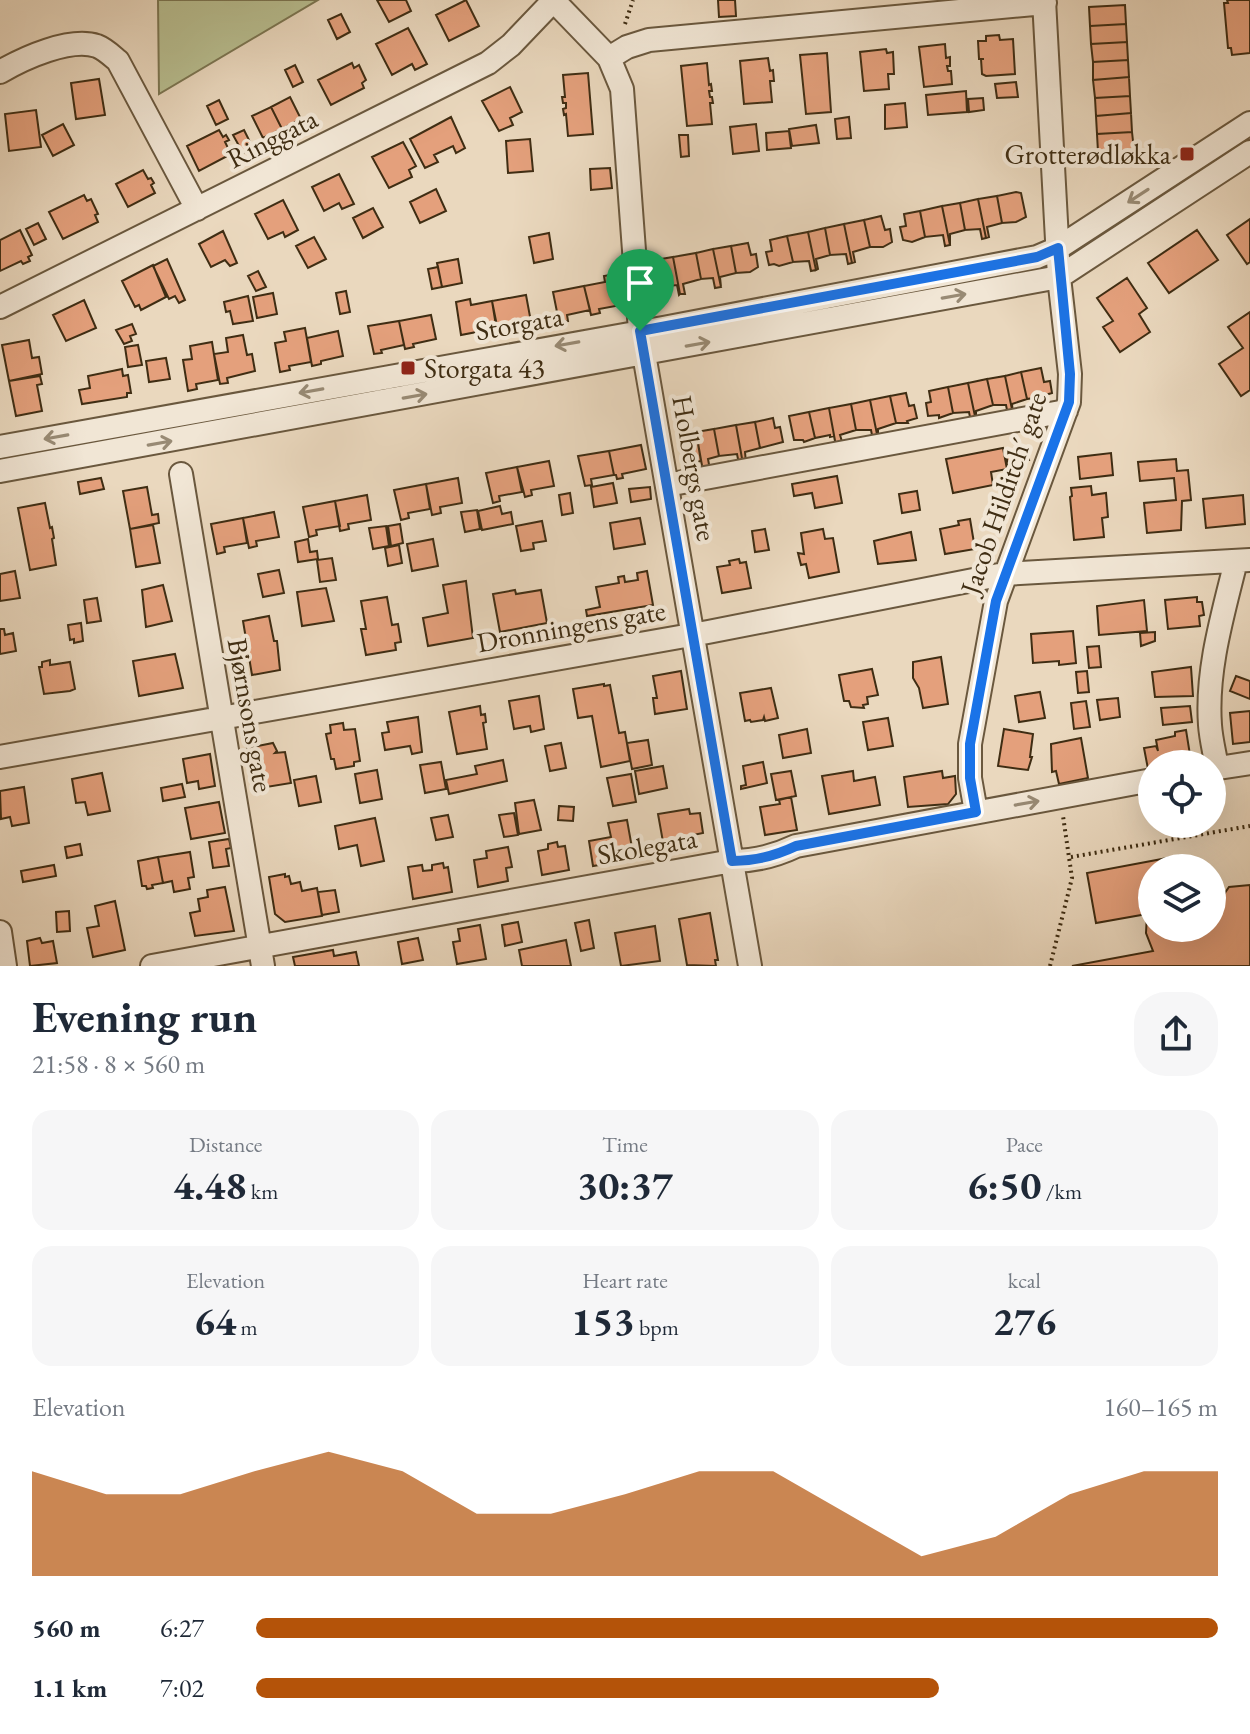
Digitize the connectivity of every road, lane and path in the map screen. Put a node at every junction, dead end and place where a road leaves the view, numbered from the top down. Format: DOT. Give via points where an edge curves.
graph roads {
  1 [pos="554,0"];
  2 [pos="633,0"];
  3 [pos="1044,2"];
  4 [pos="622,34"];
  5 [pos="609,58"];
  6 [pos="0,72"];
  7 [pos="1250,123"];
  8 [pos="1250,152"];
  9 [pos="197,209"];
  10 [pos="1058,248"];
  11 [pos="1059,277"];
  12 [pos="0,307"];
  13 [pos="640,331"];
  14 [pos="644,354"];
  15 [pos="1066,411"];
  16 [pos="0,447"];
  17 [pos="0,471"];
  18 [pos="181,474"];
  19 [pos="667,485"];
  20 [pos="1243,560"];
  21 [pos="1004,574"];
  22 [pos="693,635"];
  23 [pos="221,719"];
  24 [pos="1212,750"];
  25 [pos="0,757"];
  26 [pos="1250,763"];
  27 [pos="1226,767"];
  28 [pos="1138,783"];
  29 [pos="1060,798"];
  30 [pos="976,812"];
  31 [pos="1250,826"];
  32 [pos="1071,857"];
  33 [pos="732,861"];
  34 [pos="0,932"];
  35 [pos="262,957"];
  36 [pos="5,966"];
  37 [pos="152,966"];
  38 [pos="750,966"];
  39 [pos="1050,966"];
  1 -- 5 [label="street, Holbergs gate"];
  1 -- 9 [label="street, Ringgata" via="488,63"];
  2 -- 4 [label="path"];
  3 -- 5 [label="street" via="649,40"];
  3 -- 10 [label="street, Jacob Hilditch´ gate"];
  5 -- 13 [label="street, Holbergs gate" via="622,89"];
  6 -- 9 [label="street" via="23,59 78,43 99,47 118,61"];
  7 -- 10 [label="street, Storgata, one-way"];
  8 -- 11 [label="street, Storgata"];
  9 -- 12 [label="street, Ringgata"];
  10 -- 11 [label="street, Jacob Hilditch´ gate"];
  10 -- 13 [label="street, Storgata" via="1037,257"];
  14 -- 11 [label="street, Storgata, one-way"];
  11 -- 15 [label="street, Jacob Hilditch´ gate" via="1070,374"];
  13 -- 14 [label="street, Holbergs gate"];
  13 -- 16 [label="street, Storgata, one-way"];
  17 -- 14 [label="street, Storgata, one-way"];
  14 -- 19 [label="street, Holbergs gate"];
  15 -- 19 [label="street"];
  15 -- 21 [label="street, Jacob Hilditch´ gate"];
  18 -- 23 [label="street, Bjørnsons gate"];
  19 -- 22 [label="street, Holbergs gate"];
  20 -- 21 [label="street, Dronningens gate"];
  20 -- 24 [label="street" via="1218,634 1210,684"];
  21 -- 22 [label="street, Dronningens gate"];
  21 -- 30 [label="street, Jacob Hilditch´ gate" via="970,744"];
  22 -- 23 [label="street, Dronningens gate"];
  22 -- 33 [label="street, Holbergs gate"];
  23 -- 25 [label="street, Dronningens gate"];
  23 -- 35 [label="street, Bjørnsons gate"];
  26 -- 27 [label="street"];
  28 -- 29 [label="street, Skolegata"];
  30 -- 29 [label="street, Skolegata, one-way"];
  29 -- 32 [label="path"];
  30 -- 33 [label="street, Skolegata"];
  31 -- 32 [label="path"];
  32 -- 39 [label="path" via="1069,897"];
  33 -- 35 [label="street, Skolegata"];
  33 -- 38 [label="street, Holbergs gate"];
  34 -- 36 [label="street"];
  35 -- 37 [label="street, Skolegata"];
}
